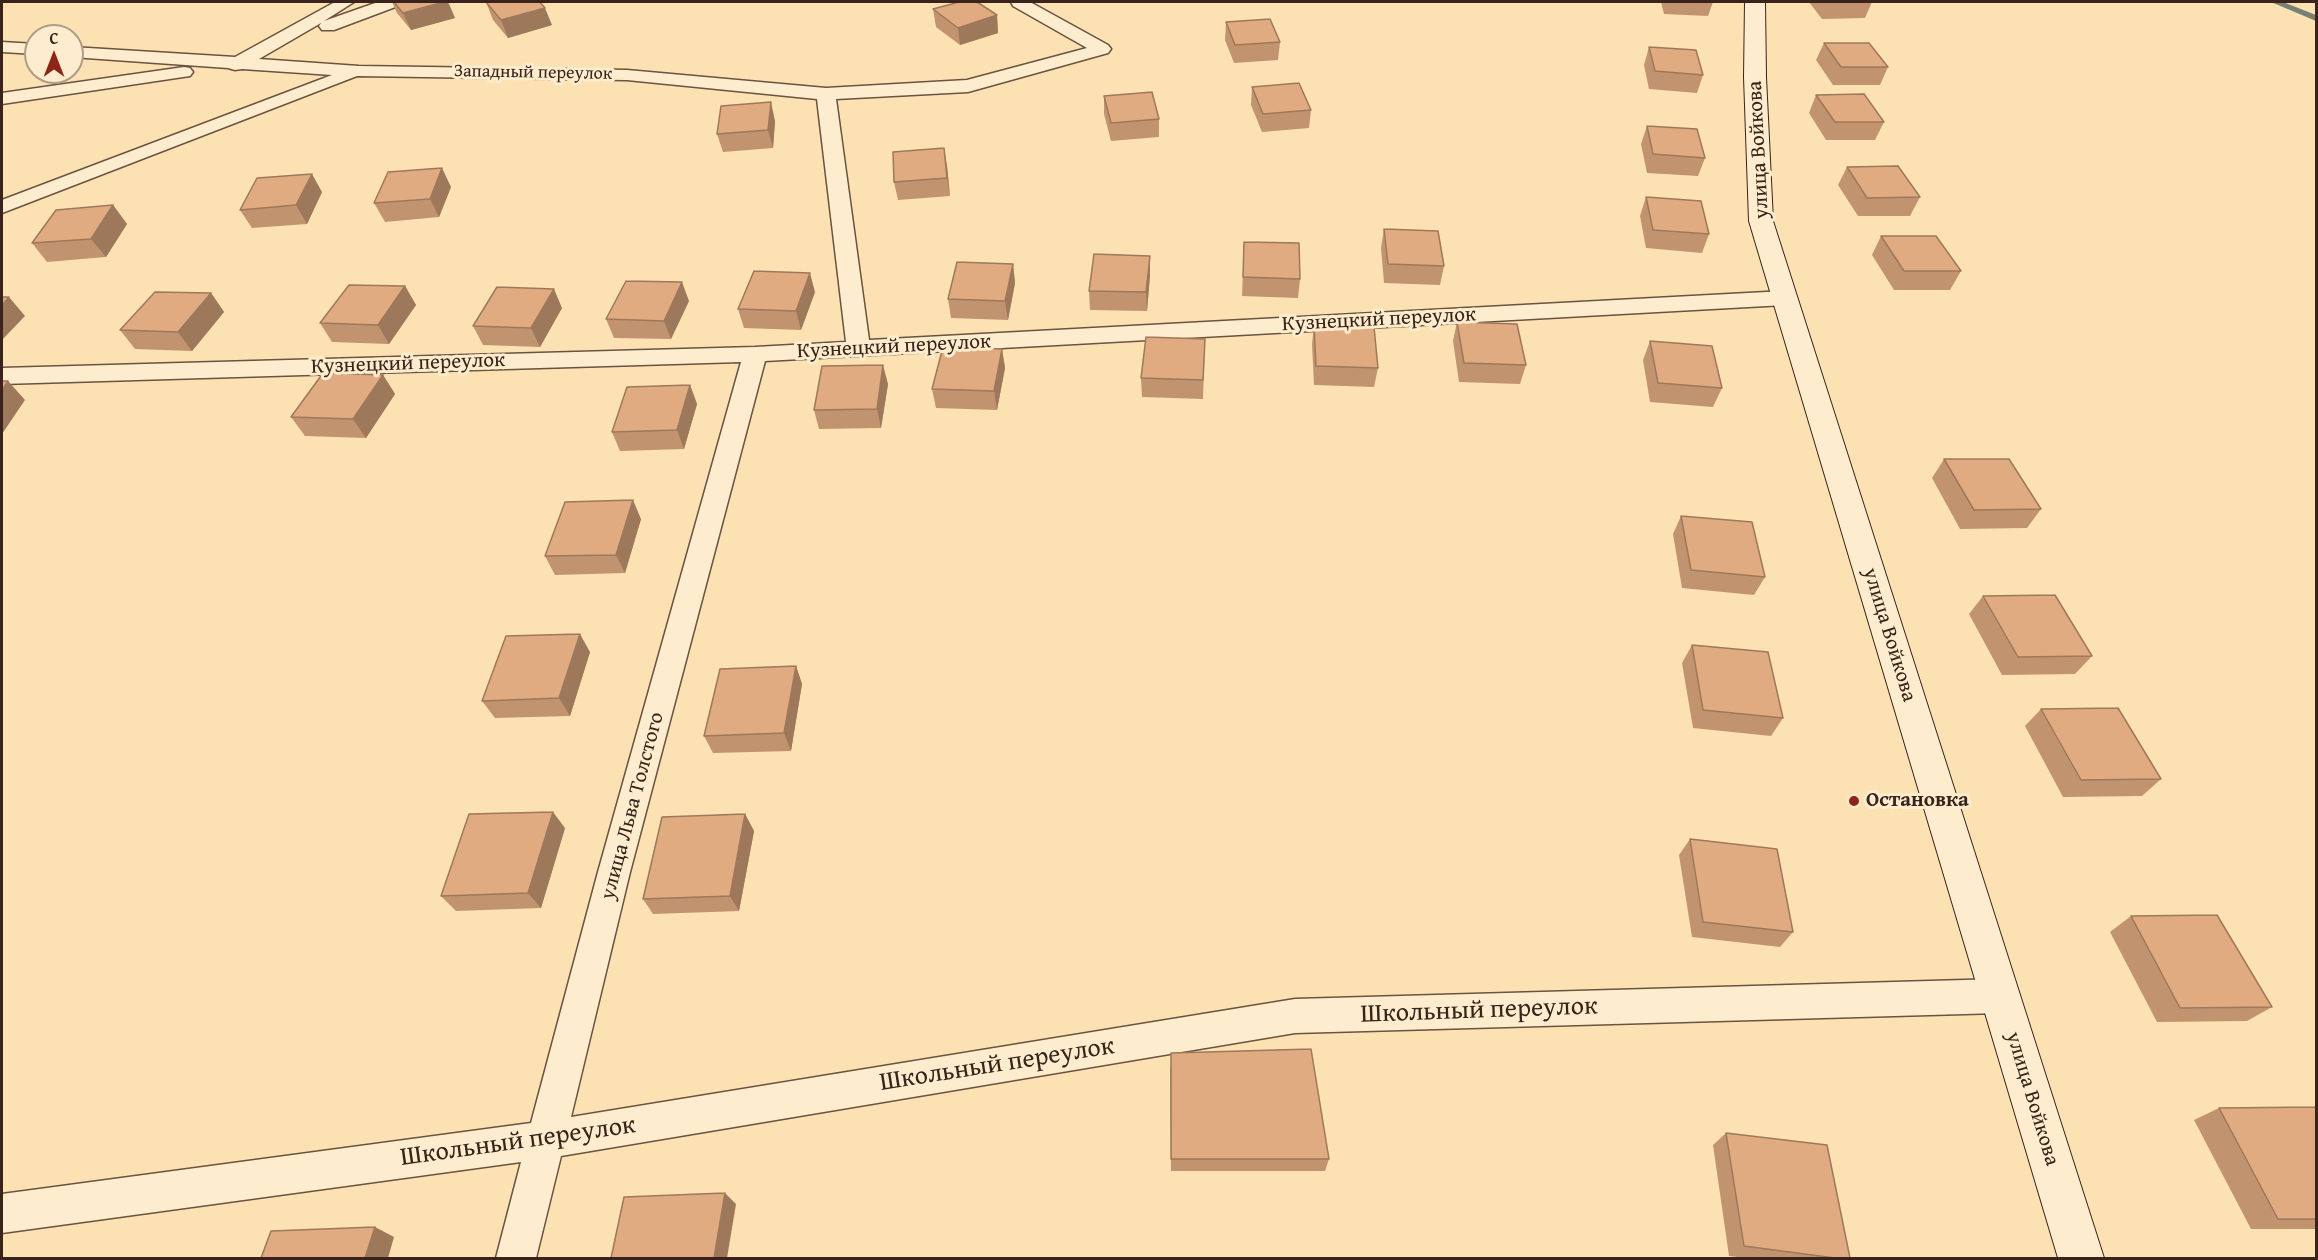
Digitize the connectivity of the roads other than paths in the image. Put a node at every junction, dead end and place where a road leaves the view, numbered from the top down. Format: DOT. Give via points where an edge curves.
graph roads {
  1 [pos="346,2"];
  2 [pos="392,2"];
  3 [pos="1018,2"];
  4 [pos="1755,2"];
  5 [pos="2,47"];
  6 [pos="24,48"];
  7 [pos="84,53"];
  8 [pos="238,65"];
  9 [pos="359,71"];
  10 [pos="826,94"];
  11 [pos="2,99"];
  12 [pos="2,207"];
  13 [pos="1785,298"];
  14 [pos="860,349"];
  15 [pos="755,354"];
  16 [pos="2,376"];
  17 [pos="2000,996"];
  18 [pos="546,1140"];
  19 [pos="2,1214"];
  20 [pos="516,1258"];
  21 [pos="2081,1258"];
  1 -- 8 [label="lane"];
  2 -- 8 [label="lane"];
  3 -- 10 [label="lane, Западный переулок" via="1102,50 968,86"];
  4 -- 13 [label="street, улица Войкова" via="1761,222"];
  5 -- 6 [label="lane"];
  7 -- 8 [label="lane"];
  8 -- 9 [label="lane, Западный переулок"];
  8 -- 11 [label="lane"];
  9 -- 10 [label="lane, Западный переулок" via="627,75"];
  9 -- 12 [label="lane"];
  10 -- 14 [label="lane"];
  13 -- 14 [label="lane, Кузнецкий переулок"];
  13 -- 17 [label="street, улица Войкова"];
  14 -- 15 [label="lane, Кузнецкий переулок"];
  15 -- 16 [label="lane, Кузнецкий переулок"];
  15 -- 18 [label="lane, улица Льва Толстого"];
  17 -- 18 [label="lane, Школьный переулок" via="1295,1016"];
  17 -- 21 [label="street, улица Войкова"];
  18 -- 19 [label="lane, Школьный переулок"];
  18 -- 20 [label="lane, улица Льва Толстого"];
}
